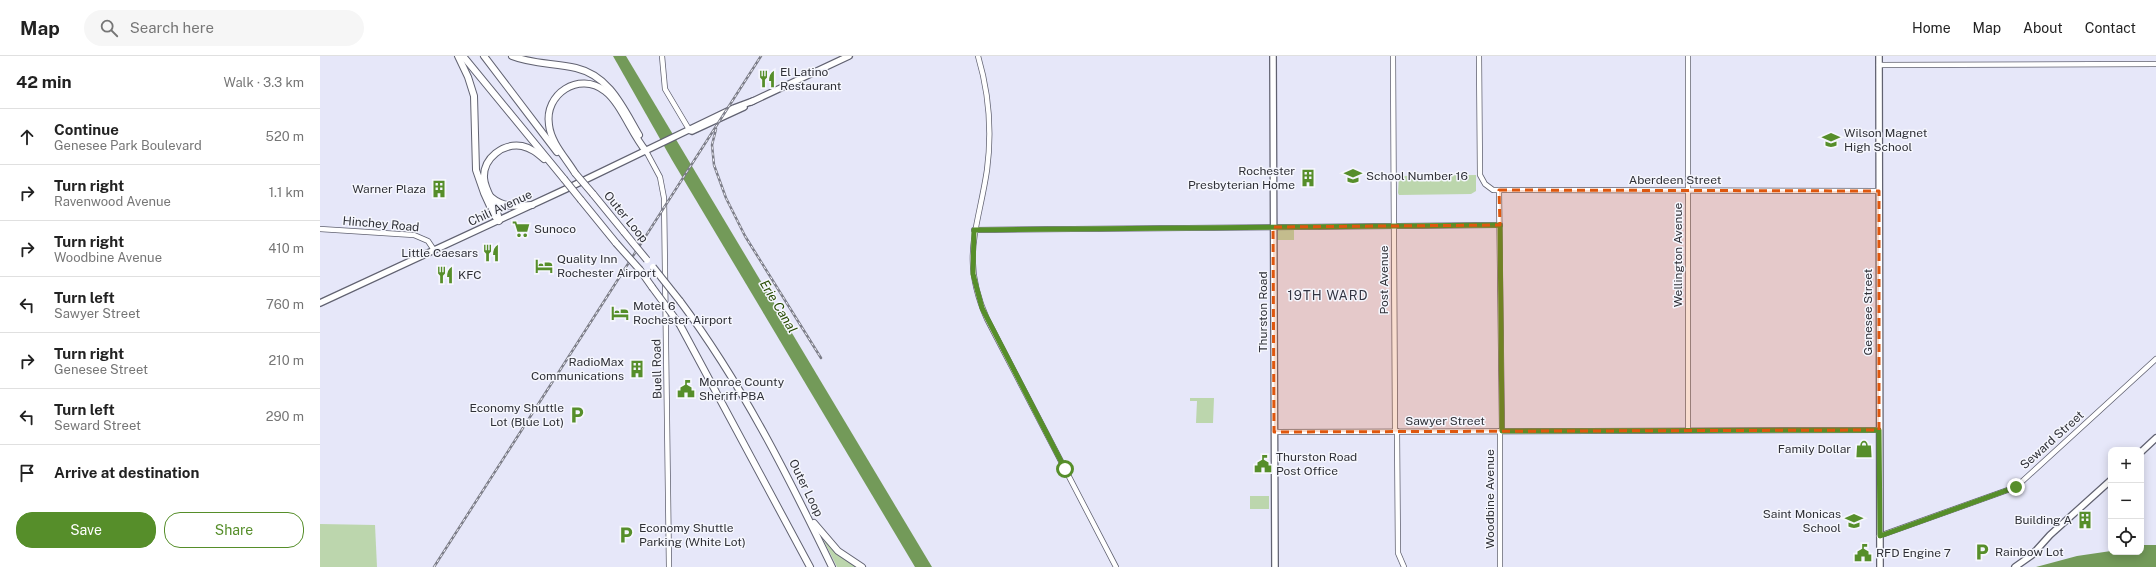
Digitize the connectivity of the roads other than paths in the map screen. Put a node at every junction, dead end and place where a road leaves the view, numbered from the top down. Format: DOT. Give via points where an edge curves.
graph roads {
  1 [pos="458,56"];
  2 [pos="463,56"];
  3 [pos="484,56"];
  4 [pos="512,56"];
  5 [pos="662,56"];
  6 [pos="849,56"];
  7 [pos="978,56"];
  8 [pos="1273,56"];
  9 [pos="1393,56"];
  10 [pos="1479,56"];
  11 [pos="1688,56"];
  12 [pos="1879,56"];
  13 [pos="2156,64"];
  14 [pos="1879,65"];
  15 [pos="690,131"];
  16 [pos="646,152"];
  17 [pos="552,164"];
  18 [pos="575,173"];
  19 [pos="1499,190"];
  20 [pos="1688,190"];
  21 [pos="1879,191"];
  22 [pos="490,196"];
  23 [pos="532,205"];
  24 [pos="499,221"];
  25 [pos="1500,225"];
  26 [pos="1394,226"];
  27 [pos="1273,227"];
  28 [pos="320,229"];
  29 [pos="974,230"];
  30 [pos="434,250"];
  31 [pos="320,304"];
  32 [pos="2156,359"];
  33 [pos="1688,430"];
  34 [pos="1879,430"];
  35 [pos="1396,431"];
  36 [pos="1501,431"];
  37 [pos="1274,432"];
  38 [pos="2156,438"];
  39 [pos="2144,449"];
  40 [pos="2108,483"];
  41 [pos="804,510"];
  42 [pos="1880,536"];
  43 [pos="669,567"];
  44 [pos="810,567"];
  45 [pos="832,567"];
  46 [pos="862,567"];
  47 [pos="1116,567"];
  48 [pos="1275,567"];
  49 [pos="1404,567"];
  50 [pos="1500,567"];
  51 [pos="1880,567"];
  52 [pos="2015,567"];
  1 -- 24 [label="highway" via="474,96 476,170 484,193"];
  2 -- 17 [label="highway, Outer Loop"];
  3 -- 18 [label="highway, Outer Loop"];
  4 -- 16 [label="highway" via="575,68 602,81 619,99"];
  5 -- 15 [label="street" via="665,88"];
  6 -- 15 [label="main road, Chili Avenue" via="698,124"];
  7 -- 29 [label="street" via="986,89 989,134 987,172"];
  8 -- 27 [label="main road, Thurston Road"];
  9 -- 26 [label="street, Post Avenue"];
  10 -- 19 [label="street, Aberdeen Street" via="1480,173 1482,181 1488,187"];
  11 -- 20 [label="street, Wellington Avenue"];
  12 -- 14 [label="main road, Genesee Street"];
  13 -- 14 [label="street"];
  14 -- 21 [label="main road, Genesee Street"];
  15 -- 16 [label="main road, Chili Avenue"];
  16 -- 18 [label="highway" via="606,91 593,85 576,84 556,96 550,106 548,118 553,138"];
  16 -- 23 [label="main road, Chili Avenue"];
  16 -- 43 [label="street, Buell Road" via="661,180 664,198"];
  17 -- 22 [label="highway" via="527,148 510,146 500,151 490,159 485,171 485,185"];
  17 -- 44 [label="highway, Outer Loop, bridge" via="640,270 680,325"];
  18 -- 41 [label="highway, Outer Loop, bridge" via="699,327 773,446"];
  19 -- 20 [label="street, Aberdeen Street"];
  19 -- 25 [label="street, Woodbine Avenue"];
  20 -- 21 [label="street, Aberdeen Street"];
  20 -- 33 [label="street, Wellington Avenue"];
  21 -- 34 [label="main road, Genesee Street"];
  22 -- 23 [label="highway" via="502,205"];
  22 -- 24 [label="highway"];
  23 -- 24 [label="main road, Chili Avenue"];
  24 -- 30 [label="main road, Chili Avenue"];
  25 -- 26 [label="street"];
  25 -- 36 [label="street, Woodbine Avenue"];
  26 -- 27 [label="street"];
  26 -- 35 [label="street, Post Avenue"];
  27 -- 29 [label="street"];
  27 -- 37 [label="main road, Thurston Road"];
  28 -- 30 [label="street, Hinchey Road" via="414,235 428,241"];
  29 -- 47 [label="street" via="973,274 982,308"];
  30 -- 31 [label="main road, Chili Avenue"];
  32 -- 42 [label="street, Seward Street" via="2016,487"];
  33 -- 34 [label="street, Sawyer Street"];
  33 -- 36 [label="street, Sawyer Street"];
  34 -- 42 [label="main road, Genesee Street"];
  35 -- 36 [label="street, Sawyer Street"];
  35 -- 37 [label="street, Sawyer Street"];
  35 -- 49 [label="street, Post Avenue" via="1398,553"];
  36 -- 50 [label="street, Woodbine Avenue"];
  37 -- 48 [label="main road, Thurston Road"];
  38 -- 39 [label="main road"];
  40 -- 52 [label="main road" via="2050,535 2032,555"];
  41 -- 45 [label="highway, Outer Loop"];
  41 -- 46 [label="highway" via="838,551"];
  42 -- 51 [label="main road, Genesee Street"];
}
